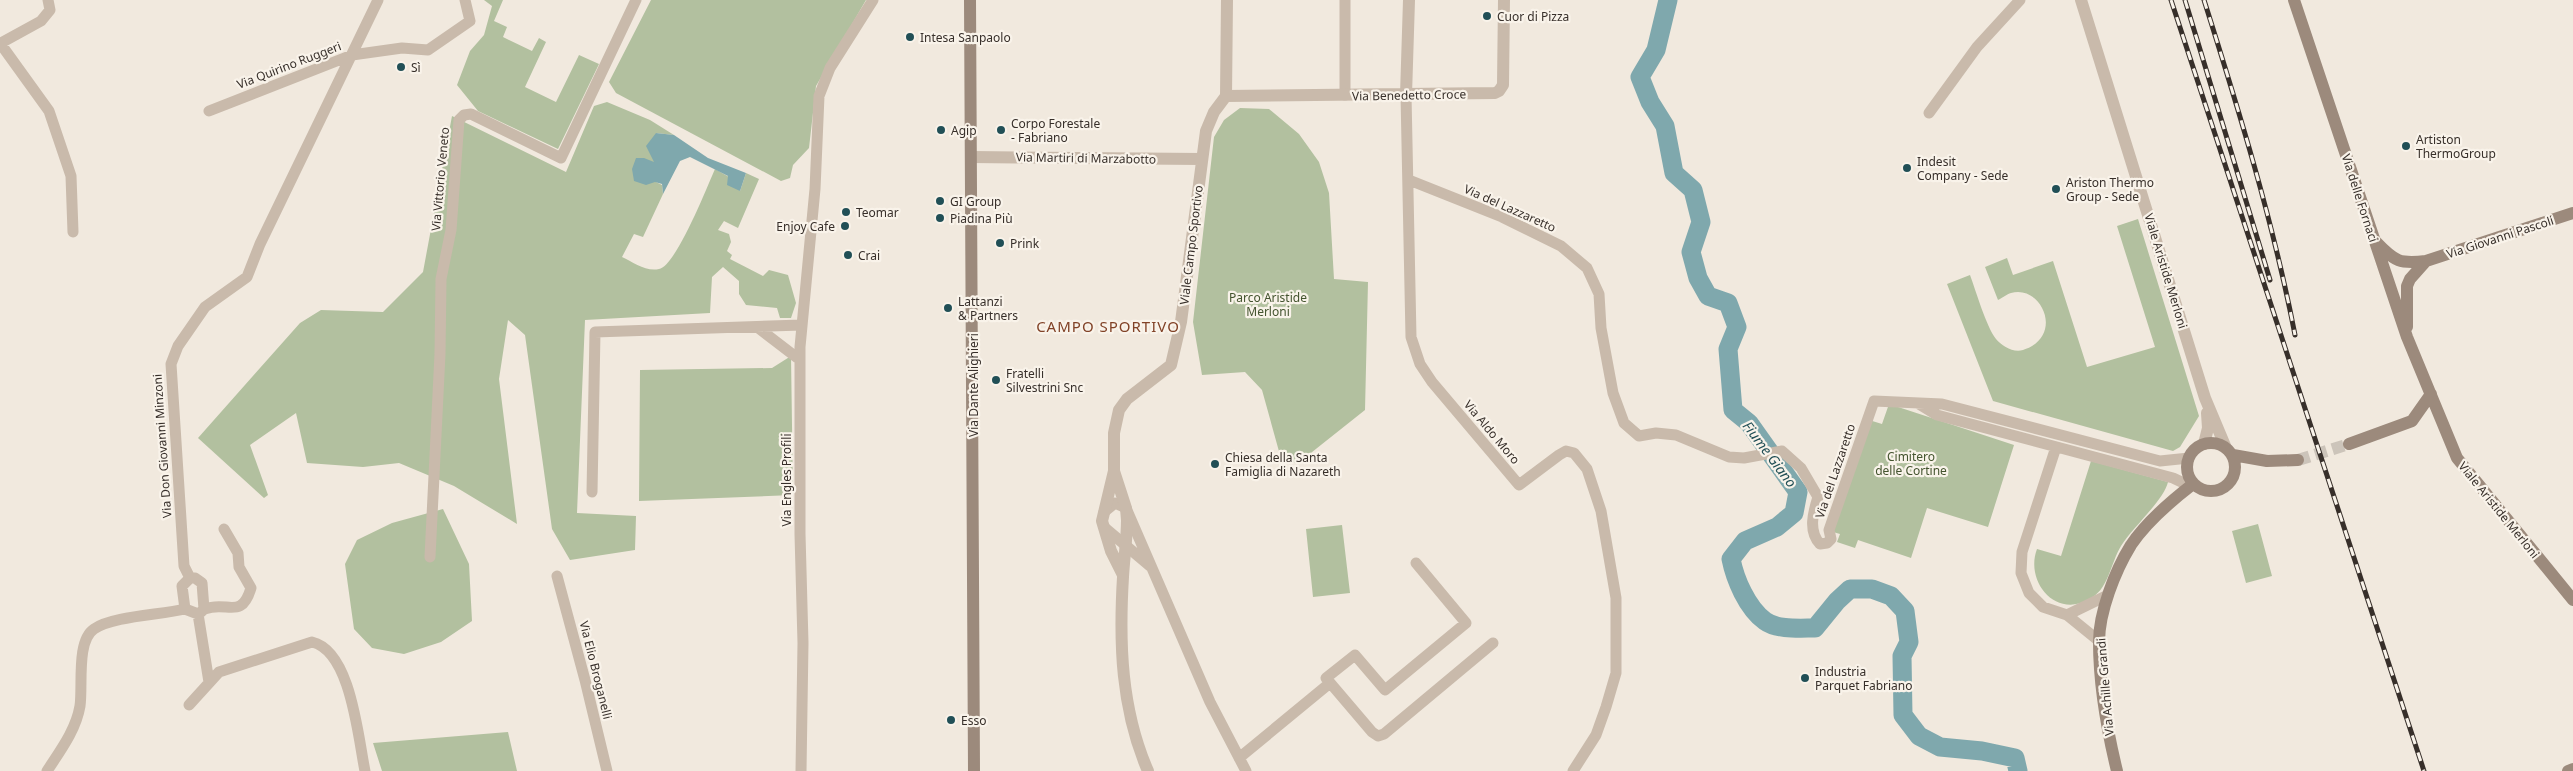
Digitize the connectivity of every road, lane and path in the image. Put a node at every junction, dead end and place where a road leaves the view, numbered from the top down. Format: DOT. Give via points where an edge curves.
graph roads {
  1 [pos="48,0"];
  2 [pos="378,0"];
  3 [pos="465,0"];
  4 [pos="636,0"];
  5 [pos="873,0"];
  6 [pos="968,0"];
  7 [pos="1227,0"];
  8 [pos="1345,0"];
  9 [pos="1409,0"];
  10 [pos="1504,0"];
  11 [pos="2020,0"];
  12 [pos="2081,0"];
  13 [pos="2294,0"];
  14 [pos="0,43"];
  15 [pos="352,55"];
  16 [pos="1345,95"];
  17 [pos="1406,95"];
  18 [pos="1226,96"];
  19 [pos="210,111"];
  20 [pos="1929,113"];
  21 [pos="971,157"];
  22 [pos="1202,160"];
  23 [pos="1408,180"];
  24 [pos="2573,213"];
  25 [pos="74,232"];
  26 [pos="2373,239"];
  27 [pos="2426,261"];
  28 [pos="802,325"];
  29 [pos="757,327"];
  30 [pos="2407,337"];
  31 [pos="800,360"];
  32 [pos="2431,394"];
  33 [pos="2206,398"];
  34 [pos="1915,402"];
  35 [pos="2204,444"];
  36 [pos="2349,444"];
  37 [pos="2056,447"];
  38 [pos="2229,452"];
  39 [pos="2189,458"];
  40 [pos="2298,460"];
  41 [pos="1114,471"];
  42 [pos="2192,485"];
  43 [pos="592,492"];
  44 [pos="1126,508"];
  45 [pos="1104,512"];
  46 [pos="1105,528"];
  47 [pos="224,529"];
  48 [pos="1126,546"];
  49 [pos="430,557"];
  50 [pos="1416,563"];
  51 [pos="1151,567"];
  52 [pos="1123,575"];
  53 [pos="557,576"];
  54 [pos="190,578"];
  55 [pos="2108,595"];
  56 [pos="2573,600"];
  57 [pos="185,609"];
  58 [pos="201,612"];
  59 [pos="2066,614"];
  60 [pos="2099,641"];
  61 [pos="1493,644"];
  62 [pos="209,682"];
  63 [pos="1330,683"];
  64 [pos="189,705"];
  65 [pos="1239,758"];
  66 [pos="2573,769"];
  67 [pos="47,771"];
  68 [pos="365,771"];
  69 [pos="607,771"];
  70 [pos="801,771"];
  71 [pos="974,771"];
  72 [pos="1148,771"];
  73 [pos="1246,771"];
  74 [pos="1573,771"];
  75 [pos="2117,771"];
  76 [pos="2568,771"];
  1 -- 14 [label="street" via="50,10 41,21"];
  2 -- 15 [label="street, Via Don Giovanni Minzoni"];
  3 -- 15 [label="street, Via Quirino Ruggeri" via="470,21 428,50 402,48"];
  4 -- 49 [label="street, Via Vittorio Veneto" via="561,158 472,114 459,120 451,230 441,279"];
  5 -- 28 [label="street, Via Engles Profili" via="830,68 819,96 815,190"];
  6 -- 21 [label="main road, Via Dante Alighieri"];
  7 -- 18 [label="street"];
  8 -- 16 [label="street"];
  9 -- 17 [label="street"];
  10 -- 17 [label="street, Via Benedetto Croce" via="1503,85 1499,91"];
  11 -- 20 [label="street" via="1977,47"];
  12 -- 33 [label="street, Viale Aristide Merloni"];
  13 -- 26 [label="main road, Via delle Fornaci"];
  14 -- 25 [label="street" via="49,112 71,176"];
  15 -- 19 [label="street, Via Quirino Ruggeri"];
  15 -- 54 [label="street, Via Don Giovanni Minzoni" via="247,277 206,307 178,346 171,364 184,566"];
  16 -- 17 [label="street, Via Benedetto Croce"];
  16 -- 18 [label="street, Via Benedetto Croce"];
  17 -- 23 [label="street, Via Aldo Moro"];
  18 -- 22 [label="street, Viale Campo Sportivo" via="1206,131"];
  21 -- 22 [label="street, Via Martiri di Marzabotto"];
  21 -- 71 [label="main road, Via Dante Alighieri"];
  22 -- 41 [label="street, Viale Campo Sportivo" via="1182,322 1171,365 1133,394 1119,410 1114,433"];
  23 -- 34 [label="street, Via del Lazzaretto" via="1502,217 1561,246 1587,268 1599,294 1601,328 1613,393 1624,423 1639,436 1656,433 1676,435 1729,457 1762,456 1782,451 1801,468 1818,497 1812,526 1820,544 1831,538 1829,530 1874,401"];
  23 -- 74 [label="street, Via Aldo Moro" via="1411,337 1420,364 1519,485 1559,455 1566,451 1574,453 1587,469 1601,511 1616,598 1616,673 1596,736"];
  24 -- 27 [label="main road, Via Giovanni Pascoli"];
  26 -- 27 [label="main road, Via Giovanni Pascoli" via="2397,261"];
  26 -- 30 [label="main road, Via delle Fornaci"];
  27 -- 30 [label="main road" via="2410,278"];
  28 -- 29 [label="street"];
  28 -- 31 [label="street, Via Engles Profili"];
  29 -- 31 [label="street"];
  29 -- 43 [label="street" via="595,332"];
  30 -- 32 [label="main road, Via delle Fornaci"];
  31 -- 70 [label="street, Via Engles Profili"];
  32 -- 36 [label="main road" via="2412,421"];
  32 -- 56 [label="main road, Viale Aristide Merloni" via="2457,458"];
  33 -- 35 [label="street, Viale Aristide Merloni" via="2208,428"];
  33 -- 38 [label="street, Viale Aristide Merloni"];
  34 -- 37 [label="street, Via del Lazzaretto" via="1937,415"];
  34 -- 39 [label="street, Via del Lazzaretto" via="1942,404 2160,461"];
  35 -- 38 [label="main road" via="2218,444"];
  35 -- 39 [label="main road" via="2196,448"];
  37 -- 42 [label="street, Via del Lazzaretto"];
  37 -- 59 [label="street" via="2022,552 2022,573 2029,594 2043,607"];
  38 -- 40 [label="main road" via="2267,461"];
  38 -- 42 [label="main road, Viale Aristide Merloni" via="2236,470 2224,488 2205,491"];
  39 -- 42 [label="main road" via="2188,472"];
  41 -- 44 [label="street, Viale Campo Sportivo"];
  41 -- 45 [label="street, Viale Campo Sportivo"];
  42 -- 55 [label="main road, Via Achille Grandi" via="2141,532"];
  44 -- 45 [label="street" via="1115,503"];
  44 -- 48 [label="street, Viale Campo Sportivo"];
  44 -- 51 [label="street"];
  45 -- 46 [label="street, Viale Campo Sportivo" via="1102,521"];
  46 -- 48 [label="street"];
  46 -- 52 [label="street, Viale Campo Sportivo" via="1111,551"];
  47 -- 58 [label="street" via="238,553 239,567 252,588 242,606"];
  48 -- 51 [label="street"];
  48 -- 52 [label="street, Viale Campo Sportivo"];
  50 -- 63 [label="street" via="1466,623 1385,690 1355,655 1326,678"];
  51 -- 65 [label="street" via="1210,702"];
  52 -- 72 [label="street, Viale Campo Sportivo" via="1123,676 1129,715"];
  53 -- 69 [label="street, Via Elio Broganelli"];
  54 -- 57 [label="street" via="182,586"];
  54 -- 58 [label="street" via="202,583"];
  55 -- 59 [label="street"];
  55 -- 60 [label="main road, Via Achille Grandi"];
  57 -- 58 [label="street"];
  57 -- 67 [label="street" via="112,622 89,634 83,652 80,706 75,724"];
  58 -- 62 [label="street"];
  59 -- 60 [label="street"];
  60 -- 75 [label="main road, Via Achille Grandi" via="2109,739"];
  61 -- 63 [label="street" via="1378,736"];
  62 -- 64 [label="street"];
  62 -- 68 [label="street" via="230,667 312,642 321,644 334,658 345,678"];
  63 -- 65 [label="street"];
  65 -- 73 [label="street"];
  66 -- 76 [label="main road"];
}
